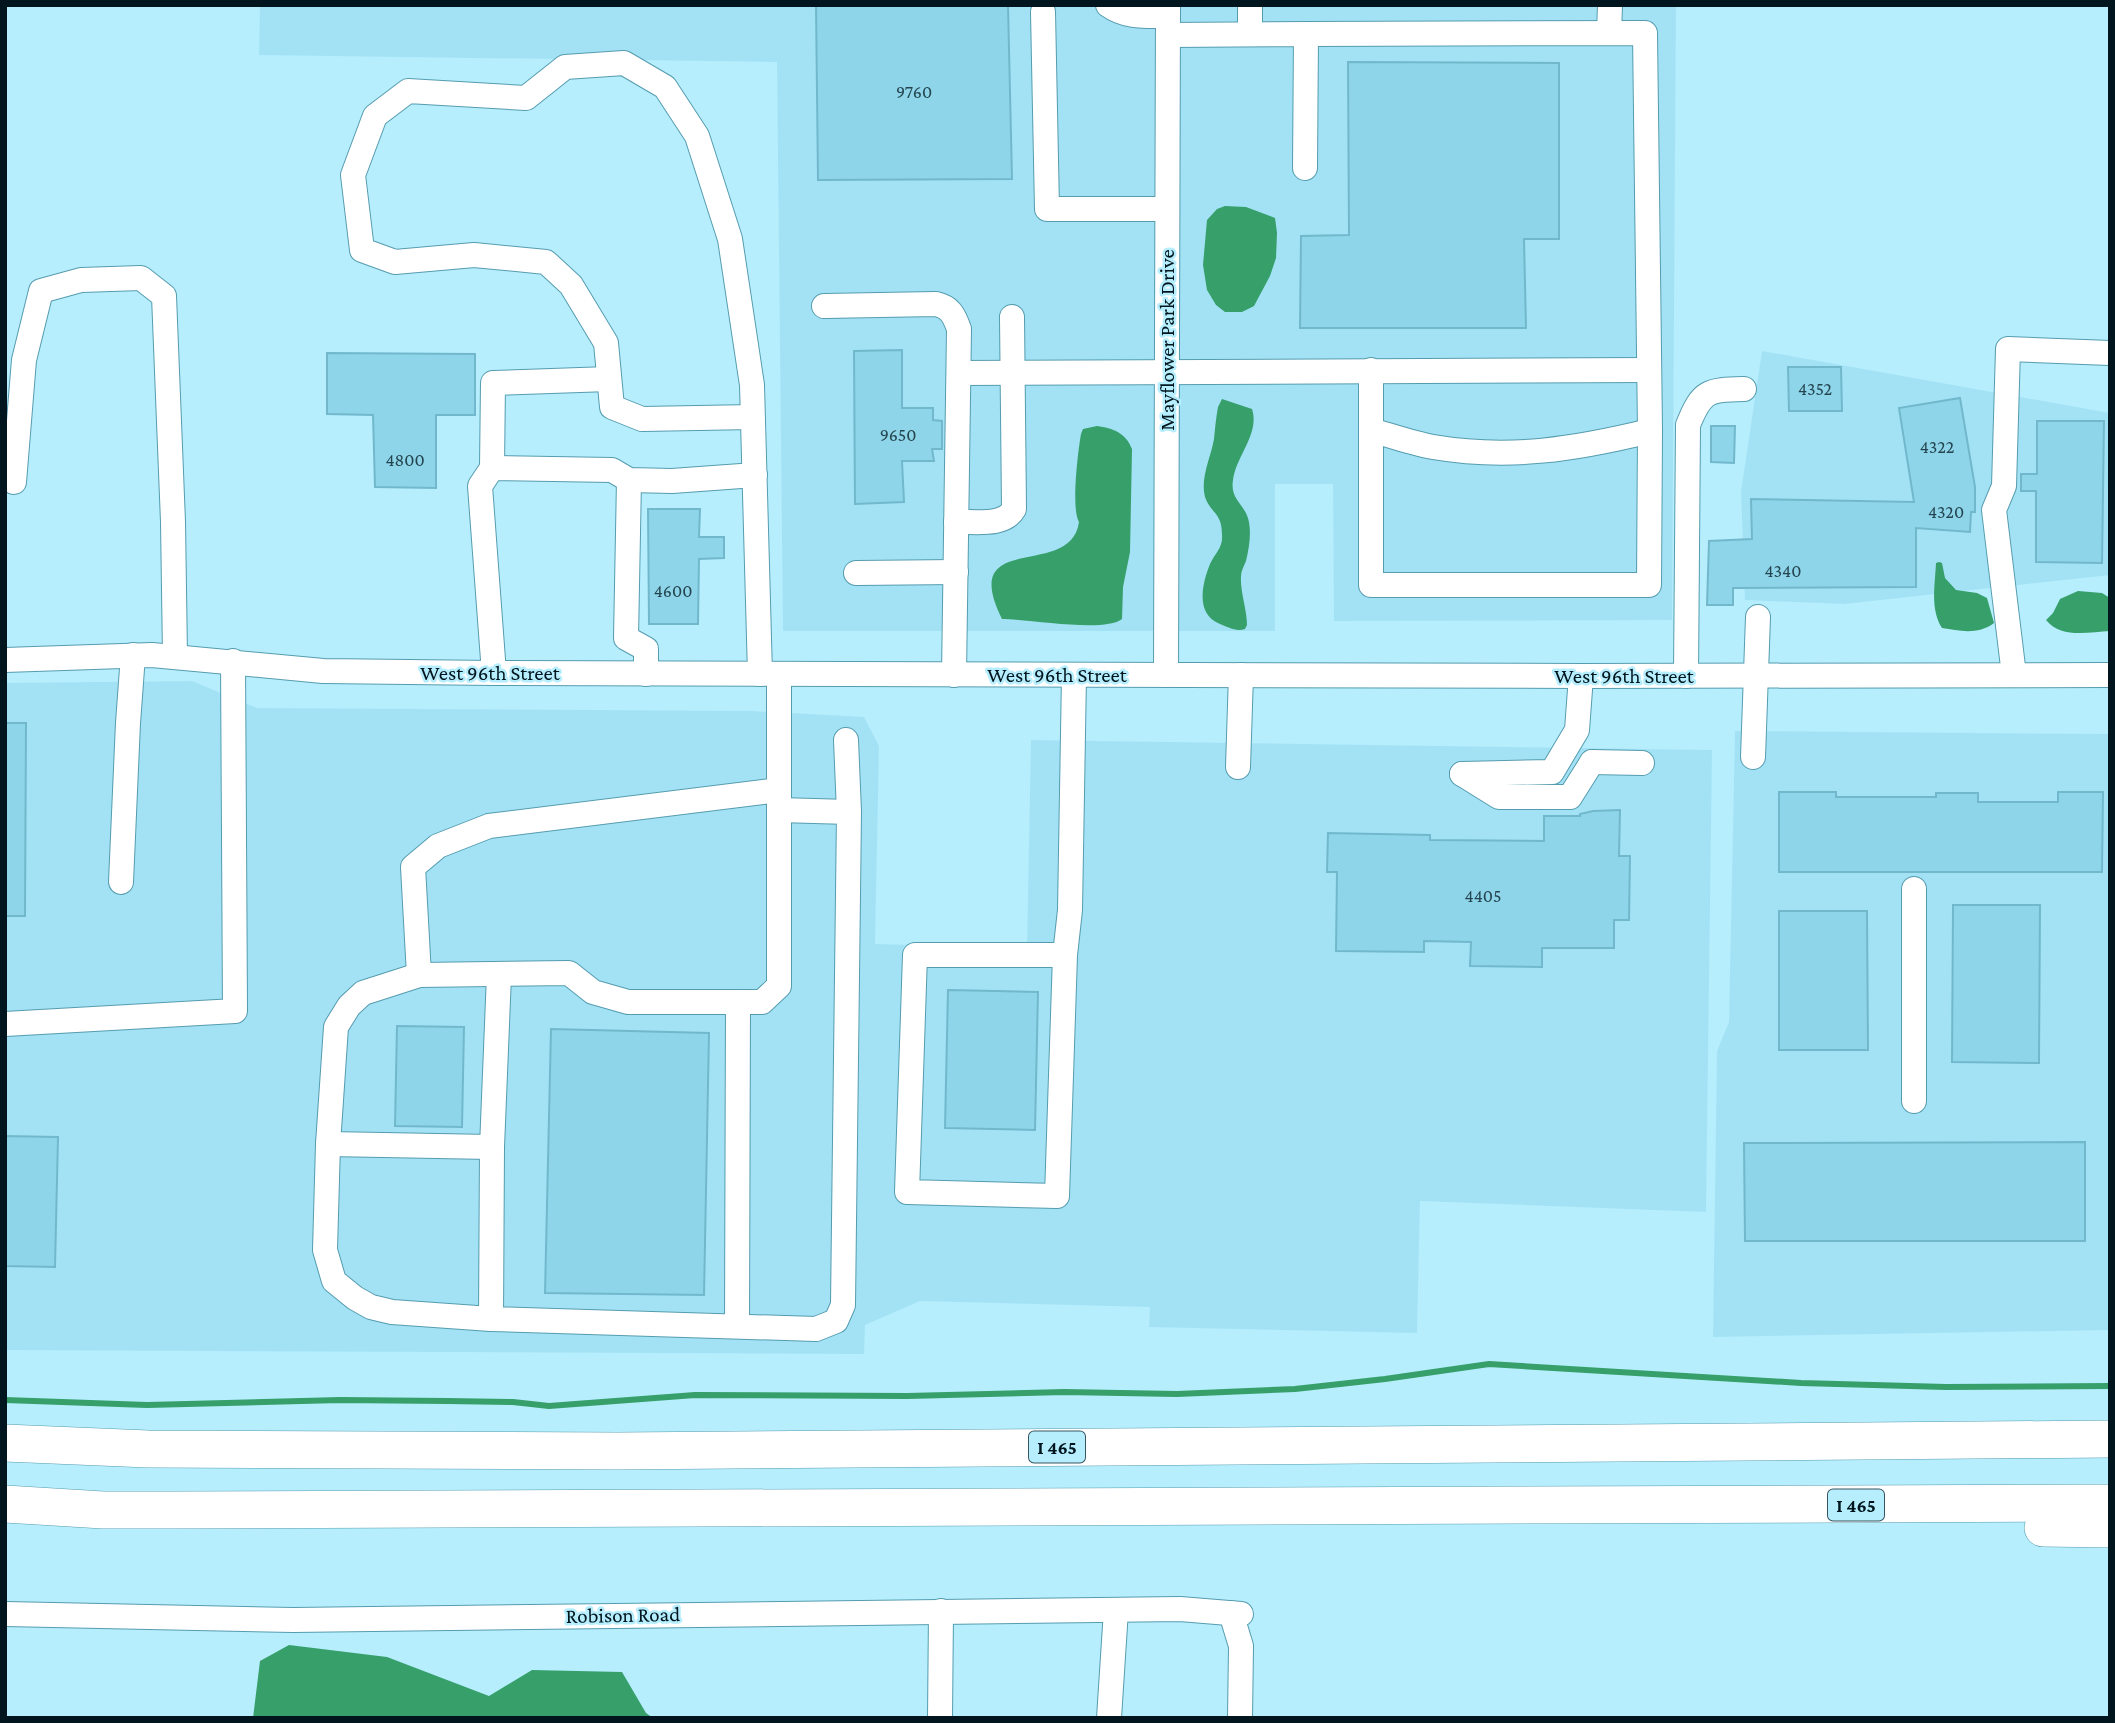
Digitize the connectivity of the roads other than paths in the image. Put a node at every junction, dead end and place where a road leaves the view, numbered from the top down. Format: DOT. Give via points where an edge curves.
graph roads {
  1 [pos="1108,5"];
  2 [pos="1250,5"];
  3 [pos="1610,5"];
  4 [pos="1043,12"];
  5 [pos="1168,19"];
  6 [pos="1609,33"];
  7 [pos="1250,34"];
  8 [pos="1306,34"];
  9 [pos="1305,168"];
  10 [pos="1167,208"];
  11 [pos="824,306"];
  12 [pos="1012,317"];
  13 [pos="2110,353"];
  14 [pos="1167,370"];
  15 [pos="1371,370"];
  16 [pos="1649,370"];
  17 [pos="1012,372"];
  18 [pos="959,373"];
  19 [pos="609,379"];
  20 [pos="1744,388"];
  21 [pos="753,417"];
  22 [pos="1371,430"];
  23 [pos="1650,431"];
  24 [pos="492,468"];
  25 [pos="755,475"];
  26 [pos="629,480"];
  27 [pos="14,482"];
  28 [pos="956,522"];
  29 [pos="856,572"];
  30 [pos="956,572"];
  31 [pos="1758,617"];
  32 [pos="134,655"];
  33 [pos="175,656"];
  34 [pos="5,660"];
  35 [pos="233,661"];
  36 [pos="494,673"];
  37 [pos="646,674"];
  38 [pos="770,674"];
  39 [pos="954,675"];
  40 [pos="1074,675"];
  41 [pos="1166,675"];
  42 [pos="1241,675"];
  43 [pos="2014,675"];
  44 [pos="2110,675"];
  45 [pos="1686,676"];
  46 [pos="1757,676"];
  47 [pos="1581,677"];
  48 [pos="1577,730"];
  49 [pos="846,740"];
  50 [pos="1753,757"];
  51 [pos="1592,762"];
  52 [pos="1642,763"];
  53 [pos="1238,767"];
  54 [pos="779,800"];
  55 [pos="849,812"];
  56 [pos="121,882"];
  57 [pos="1914,889"];
  58 [pos="1065,955"];
  59 [pos="419,975"];
  60 [pos="499,975"];
  61 [pos="738,1002"];
  62 [pos="5,1024"];
  63 [pos="1914,1101"];
  64 [pos="328,1144"];
  65 [pos="492,1147"];
  66 [pos="491,1319"];
  67 [pos="737,1326"];
  68 [pos="2110,1420"];
  69 [pos="2110,1439"];
  70 [pos="1749,1441"];
  71 [pos="5,1443"];
  72 [pos="2110,1503"];
  73 [pos="5,1504"];
  74 [pos="1602,1506"];
  75 [pos="2110,1529"];
  76 [pos="1116,1610"];
  77 [pos="941,1611"];
  78 [pos="5,1614"];
  79 [pos="940,1718"];
  80 [pos="1109,1718"];
  81 [pos="1240,1718"];
  1 -- 5 [label="street" via="1118,12"];
  2 -- 7 [label="street"];
  3 -- 6 [label="street"];
  4 -- 10 [label="street" via="1047,209"];
  5 -- 7 [label="street"];
  5 -- 10 [label="street, Mayflower Park Drive"];
  6 -- 8 [label="street"];
  6 -- 16 [label="street" via="1645,33"];
  7 -- 8 [label="street"];
  8 -- 9 [label="street"];
  10 -- 14 [label="street, Mayflower Park Drive"];
  11 -- 18 [label="street" via="944,306 954,314 959,329"];
  12 -- 17 [label="street"];
  13 -- 43 [label="street" via="2008,349 2004,486 1994,510"];
  14 -- 15 [label="street"];
  14 -- 17 [label="street"];
  14 -- 41 [label="street, Mayflower Park Drive"];
  15 -- 16 [label="street"];
  15 -- 22 [label="street"];
  16 -- 23 [label="street"];
  17 -- 18 [label="street"];
  17 -- 28 [label="street" via="1014,509 1002,520"];
  18 -- 28 [label="street"];
  19 -- 21 [label="street" via="612,407 642,419"];
  19 -- 21 [label="street" via="606,343 571,285 546,262 474,255 395,262 362,250 353,175 375,116 408,91 526,98 565,67 624,63 665,88 697,136 730,239"];
  19 -- 24 [label="street" via="493,383"];
  20 -- 45 [label="street" via="1709,392 1696,404 1688,425"];
  21 -- 25 [label="street"];
  22 -- 23 [label="street" via="1431,446 1487,453 1554,451"];
  22 -- 23 [label="street" via="1371,585 1650,585"];
  24 -- 26 [label="street" via="612,470"];
  24 -- 36 [label="street" via="480,486"];
  25 -- 26 [label="street"];
  25 -- 38 [label="street"];
  26 -- 37 [label="street" via="626,638 646,649"];
  27 -- 33 [label="street" via="24,360 41,291 81,280 141,278 164,296"];
  28 -- 30 [label="street"];
  29 -- 30 [label="street"];
  30 -- 39 [label="street"];
  31 -- 46 [label="street"];
  32 -- 33 [label="street, West 96th Street"];
  32 -- 34 [label="street, West 96th Street"];
  32 -- 56 [label="street"];
  33 -- 35 [label="street, West 96th Street"];
  35 -- 36 [label="street, West 96th Street" via="323,671"];
  35 -- 62 [label="street" via="235,1011"];
  36 -- 37 [label="street, West 96th Street"];
  37 -- 38 [label="street, West 96th Street"];
  38 -- 39 [label="street, West 96th Street"];
  38 -- 54 [label="street"];
  39 -- 40 [label="street, West 96th Street"];
  40 -- 41 [label="street, West 96th Street"];
  40 -- 58 [label="street" via="1070,910"];
  41 -- 42 [label="street, West 96th Street"];
  42 -- 47 [label="street, West 96th Street"];
  42 -- 53 [label="street"];
  43 -- 44 [label="street, West 96th Street"];
  43 -- 46 [label="street, West 96th Street"];
  45 -- 46 [label="street, West 96th Street"];
  45 -- 47 [label="street, West 96th Street"];
  46 -- 50 [label="street"];
  47 -- 48 [label="street"];
  48 -- 51 [label="street"];
  48 -- 51 [label="street" via="1552,772 1462,774 1499,797 1570,797"];
  49 -- 55 [label="street"];
  51 -- 52 [label="street"];
  54 -- 55 [label="street"];
  54 -- 59 [label="street" via="489,826 438,846 413,867"];
  54 -- 61 [label="street" via="779,986 762,1002"];
  55 -- 67 [label="street" via="843,1305 836,1321 816,1329"];
  57 -- 63 [label="street"];
  58 -- 58 [label="street" via="915,955 907,1192 1058,1196"];
  59 -- 60 [label="street"];
  59 -- 64 [label="street" via="363,993 337,1027"];
  60 -- 61 [label="street" via="569,973 593,992 628,1002"];
  60 -- 65 [label="street"];
  61 -- 67 [label="street"];
  64 -- 65 [label="street"];
  64 -- 66 [label="street" via="326,1250 334,1281 371,1307"];
  65 -- 66 [label="street"];
  66 -- 67 [label="street"];
  68 -- 70 [label="highway"];
  69 -- 70 [label="highway, I 465"];
  70 -- 71 [label="highway, I 465" via="618,1451 148,1449"];
  72 -- 74 [label="highway, I 465"];
  73 -- 74 [label="highway, I 465" via="103,1510"];
  74 -- 75 [label="highway" via="1929,1526"];
  76 -- 77 [label="street, Robison Road"];
  76 -- 80 [label="street"];
  76 -- 81 [label="street, Robison Road" via="1236,1613 1241,1646"];
  77 -- 78 [label="street, Robison Road" via="306,1620"];
  77 -- 79 [label="street"];
}
